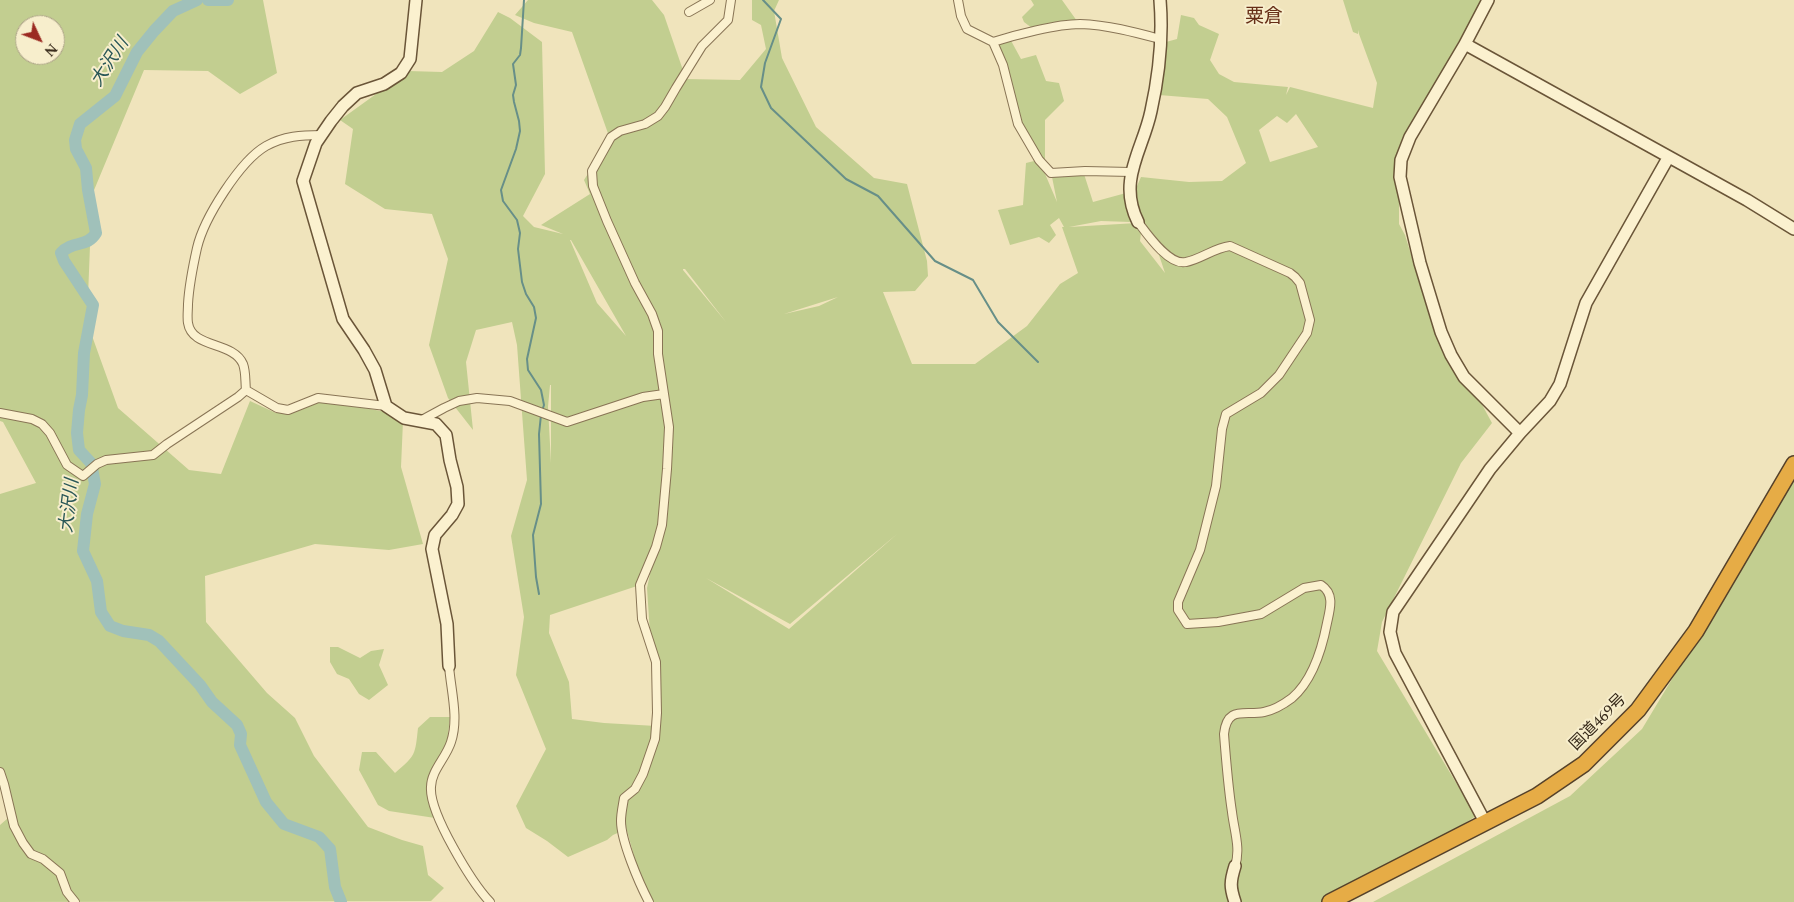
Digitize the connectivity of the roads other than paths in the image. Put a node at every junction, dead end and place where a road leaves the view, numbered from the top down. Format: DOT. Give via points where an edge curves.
graph roads {
  1 [pos="416,0"];
  2 [pos="710,0"];
  3 [pos="731,0"];
  4 [pos="958,0"];
  5 [pos="1160,0"];
  6 [pos="1488,0"];
  7 [pos="689,12"];
  8 [pos="1160,39"];
  9 [pos="993,42"];
  10 [pos="1466,44"];
  11 [pos="321,135"];
  12 [pos="1668,158"];
  13 [pos="1131,172"];
  14 [pos="1138,222"];
  15 [pos="1794,229"];
  16 [pos="246,390"];
  17 [pos="664,394"];
  18 [pos="386,406"];
  19 [pos="0,414"];
  20 [pos="420,421"];
  21 [pos="1520,433"];
  22 [pos="1794,464"];
  23 [pos="450,666"];
  24 [pos="0,772"];
  25 [pos="1485,822"];
  26 [pos="1236,866"];
  27 [pos="75,902"];
  28 [pos="490,902"];
  29 [pos="649,902"];
  30 [pos="1235,902"];
  31 [pos="1330,902"];
  1 -- 11 [label="street" via="410,59 400,73 384,84 357,93"];
  2 -- 7 [label="street"];
  3 -- 17 [label="street" via="728,20 702,46 658,116 610,137 592,171 593,186 607,222 658,331"];
  4 -- 9 [label="street" via="968,29"];
  5 -- 8 [label="street"];
  6 -- 10 [label="street"];
  8 -- 9 [label="street" via="1115,28 1078,24"];
  8 -- 13 [label="street" via="1151,114"];
  9 -- 13 [label="street" via="1003,65 1018,124 1051,174"];
  10 -- 12 [label="street"];
  10 -- 21 [label="street" via="1410,137 1401,160 1400,177 1423,271 1451,355 1464,377"];
  11 -- 16 [label="street" via="298,135 278,141 250,158 230,183 206,224 197,247 189,292 189,328 199,339 235,353 241,359"];
  11 -- 18 [label="street" via="302,181 343,320 375,370"];
  12 -- 15 [label="street"];
  12 -- 21 [label="street" via="1586,303 1560,384 1550,401"];
  13 -- 14 [label="street" via="1130,193"];
  14 -- 26 [label="street" via="1177,262 1185,263 1230,246 1290,273 1300,283 1310,320 1307,333 1279,375 1261,393 1226,414 1216,486 1200,550 1178,602 1178,610 1187,624 1218,622 1260,614 1314,585 1321,585 1329,592 1330,604 1322,645 1308,680 1275,709 1233,714 1224,726 1238,859"];
  16 -- 18 [label="street" via="277,408 288,410 318,398"];
  16 -- 19 [label="street" via="153,455 106,460 83,476 67,465 42,424 32,419"];
  17 -- 20 [label="street" via="643,397 568,422 510,401 477,398 459,401"];
  17 -- 29 [label="street" via="668,469 662,525 640,585 642,619 656,662 655,740 644,774 635,789 624,798 621,822 630,856"];
  18 -- 20 [label="street" via="404,418"];
  20 -- 23 [label="street" via="436,424 446,435 457,487 458,504 435,535 432,549 447,624"];
  21 -- 25 [label="street" via="1490,469 1410,584 1392,612 1390,632 1395,653"];
  22 -- 25 [label="highway, 国道469号" via="1696,631 1638,710 1584,764 1537,796"];
  23 -- 28 [label="street" via="454,732 430,788 436,811 464,868"];
  24 -- 27 [label="street" via="14,826 23,843 31,854 43,859 60,874"];
  25 -- 31 [label="highway, 国道469号"];
  26 -- 30 [label="street" via="1231,879"];
}
